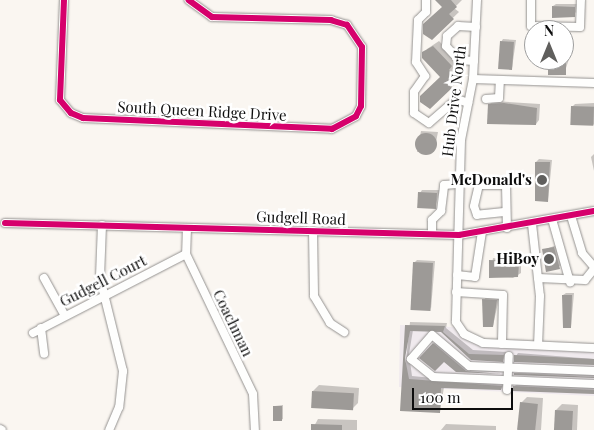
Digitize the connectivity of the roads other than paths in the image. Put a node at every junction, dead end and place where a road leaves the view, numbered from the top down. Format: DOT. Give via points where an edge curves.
graph roads {
  1 [pos="64,0"];
  2 [pos="189,0"];
  3 [pos="426,0"];
  4 [pos="477,0"];
  5 [pos="531,0"];
  6 [pos="581,0"];
  7 [pos="476,27"];
  8 [pos="474,61"];
  9 [pos="473,79"];
  10 [pos="500,80"];
  11 [pos="594,83"];
  12 [pos="486,99"];
  13 [pos="468,103"];
  14 [pos="460,184"];
  15 [pos="594,211"];
  16 [pos="504,212"];
  17 [pos="571,216"];
  18 [pos="552,219"];
  19 [pos="5,223"];
  20 [pos="532,224"];
  21 [pos="102,225"];
  22 [pos="187,228"];
  23 [pos="507,228"];
  24 [pos="313,231"];
  25 [pos="482,232"];
  26 [pos="432,234"];
  27 [pos="459,235"];
  28 [pos="186,254"];
  29 [pos="594,268"];
  30 [pos="457,275"];
  31 [pos="44,278"];
  32 [pos="538,278"];
  33 [pos="570,282"];
  34 [pos="456,292"];
  35 [pos="103,297"];
  36 [pos="65,316"];
  37 [pos="41,328"];
  38 [pos="344,332"];
  39 [pos="33,333"];
  40 [pos="502,344"];
  41 [pos="538,345"];
  42 [pos="594,348"];
  43 [pos="44,354"];
  44 [pos="509,356"];
  45 [pos="508,368"];
  46 [pos="594,371"];
  47 [pos="508,380"];
  48 [pos="594,384"];
  49 [pos="507,390"];
  50 [pos="109,430"];
  51 [pos="255,430"];
  1 -- 2 [label="street, South Queen Ridge Drive" via="60,100 71,112 83,118 332,129 348,124 361,106 362,47 347,25 331,20 212,16"];
  3 -- 13 [label="street" via="426,12 418,20 416,62 425,76 414,92 414,113 429,123 457,99"];
  4 -- 7 [label="street, Hub Drive North"];
  5 -- 6 [label="street" via="531,26 580,27"];
  7 -- 8 [label="street, Hub Drive North"];
  7 -- 8 [label="street" via="458,26 447,36 446,46 459,60"];
  8 -- 9 [label="street, Hub Drive North"];
  9 -- 10 [label="street"];
  9 -- 13 [label="street, Hub Drive North"];
  10 -- 11 [label="street"];
  10 -- 12 [label="street" via="499,98"];
  13 -- 14 [label="street, Hub Drive North"];
  14 -- 26 [label="street" via="444,185 441,211 432,220"];
  14 -- 27 [label="street, Hub Drive North"];
  15 -- 17 [label="street, Gudgell Road"];
  16 -- 16 [label="street" via="477,215 474,206 478,186 506,185"];
  16 -- 23 [label="street"];
  17 -- 18 [label="street, Gudgell Road"];
  17 -- 29 [label="street" via="582,253"];
  18 -- 20 [label="street, Gudgell Road"];
  18 -- 33 [label="street"];
  19 -- 21 [label="street, Gudgell Road"];
  20 -- 23 [label="street, Gudgell Road"];
  20 -- 32 [label="street"];
  21 -- 22 [label="street, Gudgell Road"];
  21 -- 35 [label="street"];
  22 -- 24 [label="street, Gudgell Road"];
  22 -- 28 [label="street, Coachman"];
  23 -- 25 [label="street, Gudgell Road"];
  24 -- 26 [label="street, Gudgell Road"];
  24 -- 38 [label="street" via="314,296 330,323"];
  25 -- 27 [label="street, Gudgell Road"];
  25 -- 30 [label="street" via="475,277"];
  26 -- 27 [label="street, Gudgell Road"];
  27 -- 30 [label="street, Hub Drive North"];
  28 -- 35 [label="street, Gudgell Court"];
  28 -- 51 [label="street, Coachman" via="253,394"];
  29 -- 33 [label="street" via="585,280"];
  30 -- 34 [label="street, Hub Drive North"];
  31 -- 36 [label="street"];
  32 -- 33 [label="street"];
  32 -- 41 [label="street"];
  34 -- 40 [label="street, Hub Drive North" via="456,322 464,334"];
  34 -- 40 [label="street" via="503,295"];
  35 -- 36 [label="street, Gudgell Court"];
  35 -- 50 [label="street" via="122,353 123,371 119,407"];
  36 -- 37 [label="street, Gudgell Court"];
  37 -- 39 [label="street, Gudgell Court"];
  37 -- 43 [label="street"];
  40 -- 41 [label="street, Hub Drive North"];
  41 -- 42 [label="street, Hub Drive North"];
  44 -- 45 [label="street"];
  45 -- 46 [label="street"];
  45 -- 47 [label="street"];
  45 -- 47 [label="street" via="469,366 432,335 411,359 434,377"];
  47 -- 48 [label="street"];
  47 -- 49 [label="street"];
}
